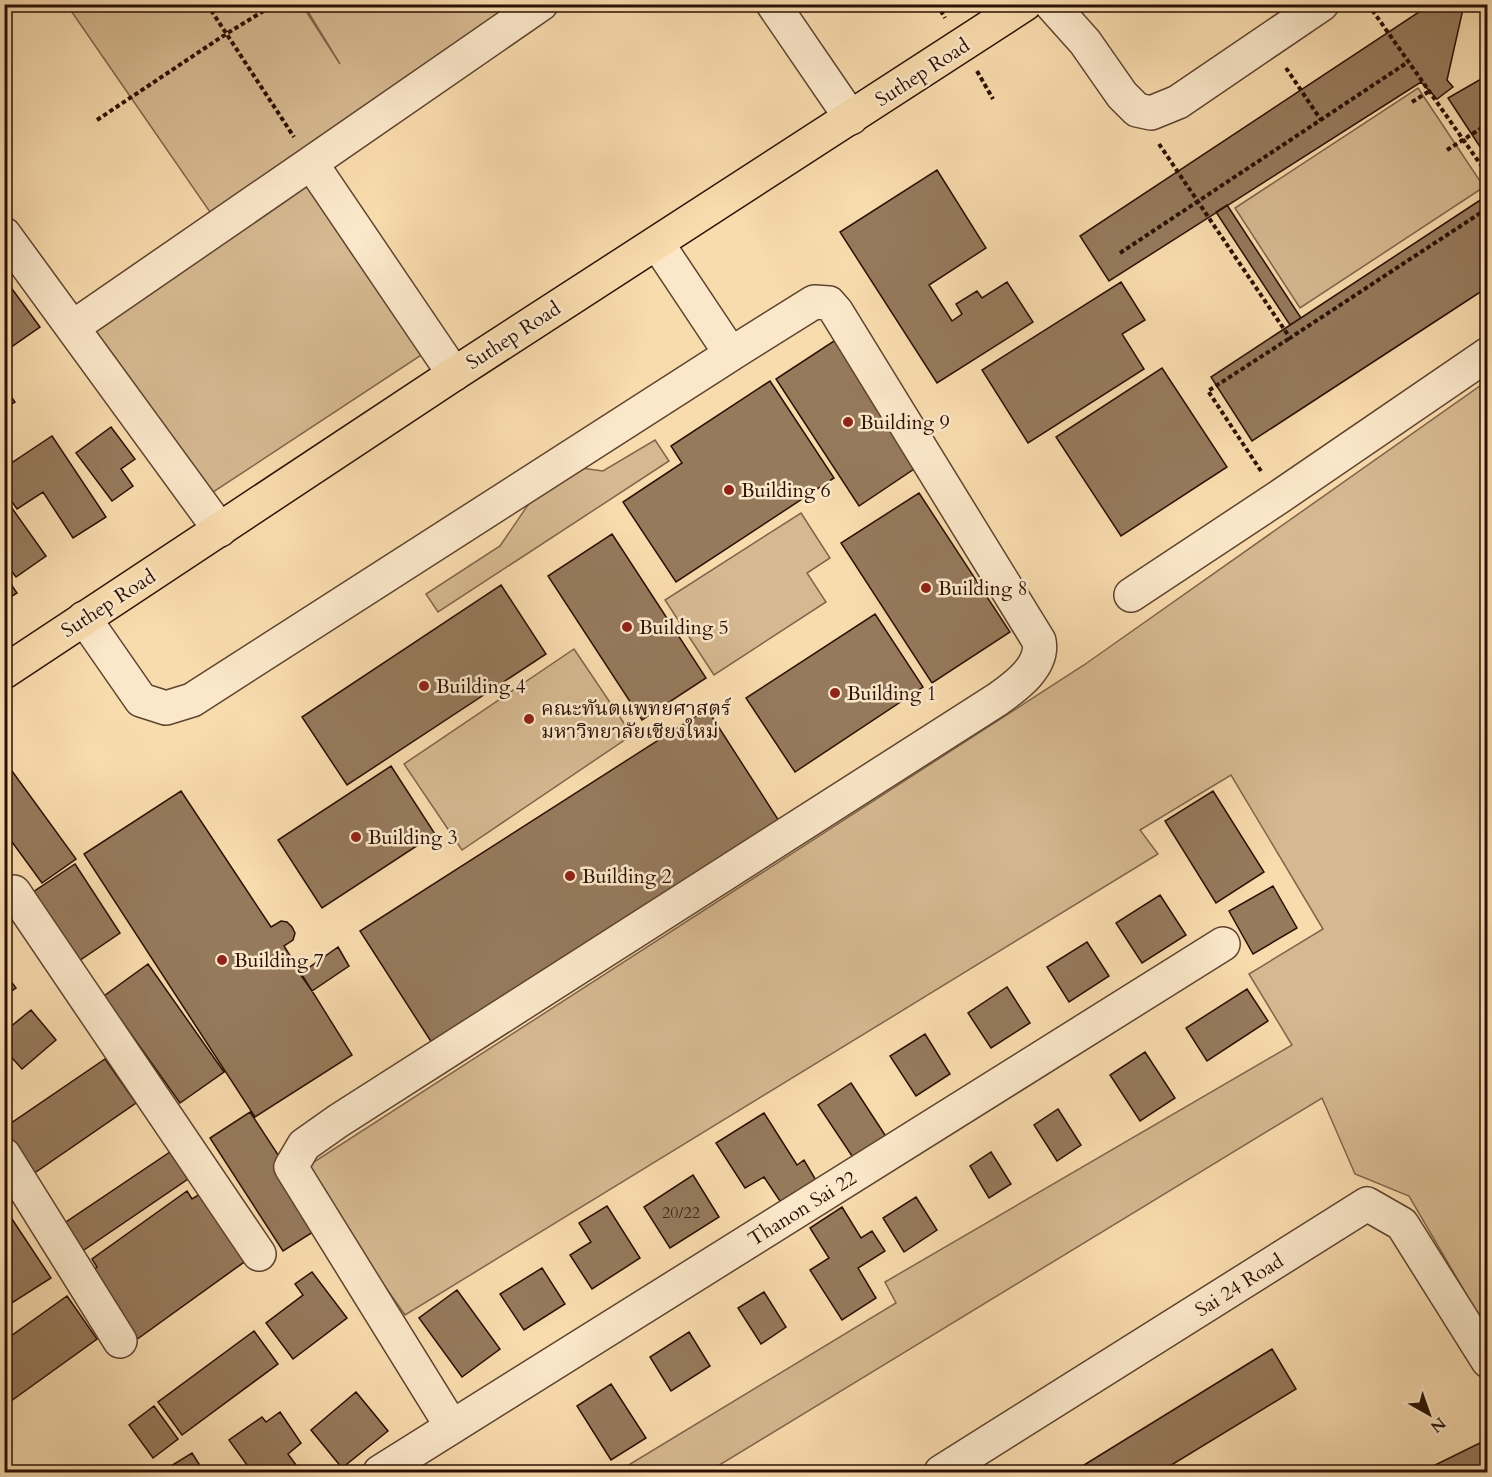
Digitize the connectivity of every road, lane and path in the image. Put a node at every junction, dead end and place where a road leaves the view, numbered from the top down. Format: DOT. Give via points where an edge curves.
graph roads {
  1 [pos="207,4"];
  2 [pos="275,4"];
  3 [pos="541,4"];
  4 [pos="773,4"];
  5 [pos="1025,4"];
  6 [pos="1051,4"];
  7 [pos="1322,4"];
  8 [pos="1368,4"];
  9 [pos="226,34"];
  10 [pos="1268,42"];
  11 [pos="1408,62"];
  12 [pos="1428,92"];
  13 [pos="1412,102"];
  14 [pos="1160,110"];
  15 [pos="851,118"];
  16 [pos="97,120"];
  17 [pos="1321,120"];
  18 [pos="1488,124"];
  19 [pos="1447,150"];
  20 [pos="311,163"];
  21 [pos="1488,175"];
  22 [pos="1198,202"];
  23 [pos="1488,208"];
  24 [pos="4,234"];
  25 [pos="657,243"];
  26 [pos="1120,253"];
  27 [pos="73,327"];
  28 [pos="1290,338"];
  29 [pos="731,354"];
  30 [pos="1488,354"];
  31 [pos="454,374"];
  32 [pos="1279,497"];
  33 [pos="220,530"];
  34 [pos="1131,595"];
  35 [pos="84,618"];
  36 [pos="4,672"];
  37 [pos="4,898"];
  38 [pos="1223,944"];
  39 [pos="4,1155"];
  40 [pos="259,1254"];
  41 [pos="120,1341"];
  42 [pos="1488,1361"];
  43 [pos="452,1427"];
  44 [pos="393,1469"];
  45 [pos="941,1473"];
  1 -- 9 [label="path"];
  2 -- 9 [label="path"];
  3 -- 20 [label="street"];
  4 -- 15 [label="street"];
  5 -- 15 [label="main road, Suthep Road"];
  6 -- 14 [label="street" via="1137,110"];
  7 -- 10 [label="street"];
  8 -- 11 [label="path"];
  9 -- 16 [label="path"];
  9 -- 20 [label="path"];
  10 -- 14 [label="street"];
  10 -- 17 [label="path"];
  11 -- 12 [label="path"];
  11 -- 17 [label="path"];
  12 -- 13 [label="path"];
  12 -- 21 [label="path"];
  14 -- 22 [label="path" via="1158,142"];
  15 -- 25 [label="main road, Suthep Road"];
  17 -- 22 [label="path"];
  18 -- 19 [label="path"];
  20 -- 27 [label="street"];
  20 -- 31 [label="street"];
  22 -- 26 [label="path"];
  22 -- 28 [label="path"];
  23 -- 28 [label="path"];
  24 -- 27 [label="street"];
  25 -- 29 [label="street"];
  25 -- 31 [label="main road, Suthep Road"];
  27 -- 33 [label="street"];
  28 -- 32 [label="path" via="1208,391"];
  29 -- 35 [label="street" via="192,700 166,708 141,700"];
  29 -- 43 [label="street" via="809,304 829,303 1039,641 1039,657 1023,679 998,699 304,1145 291,1167"];
  30 -- 32 [label="street"];
  31 -- 33 [label="main road, Suthep Road"];
  32 -- 34 [label="street"];
  33 -- 35 [label="main road, Suthep Road"];
  35 -- 36 [label="main road, Suthep Road"];
  37 -- 40 [label="street" via="14,892"];
  38 -- 43 [label="street, Thanon Sai 22"];
  39 -- 41 [label="street"];
  42 -- 45 [label="street, Sai 24 Road" via="1402,1224 1367,1204"];
  43 -- 44 [label="street, Thanon Sai 22"];
}
